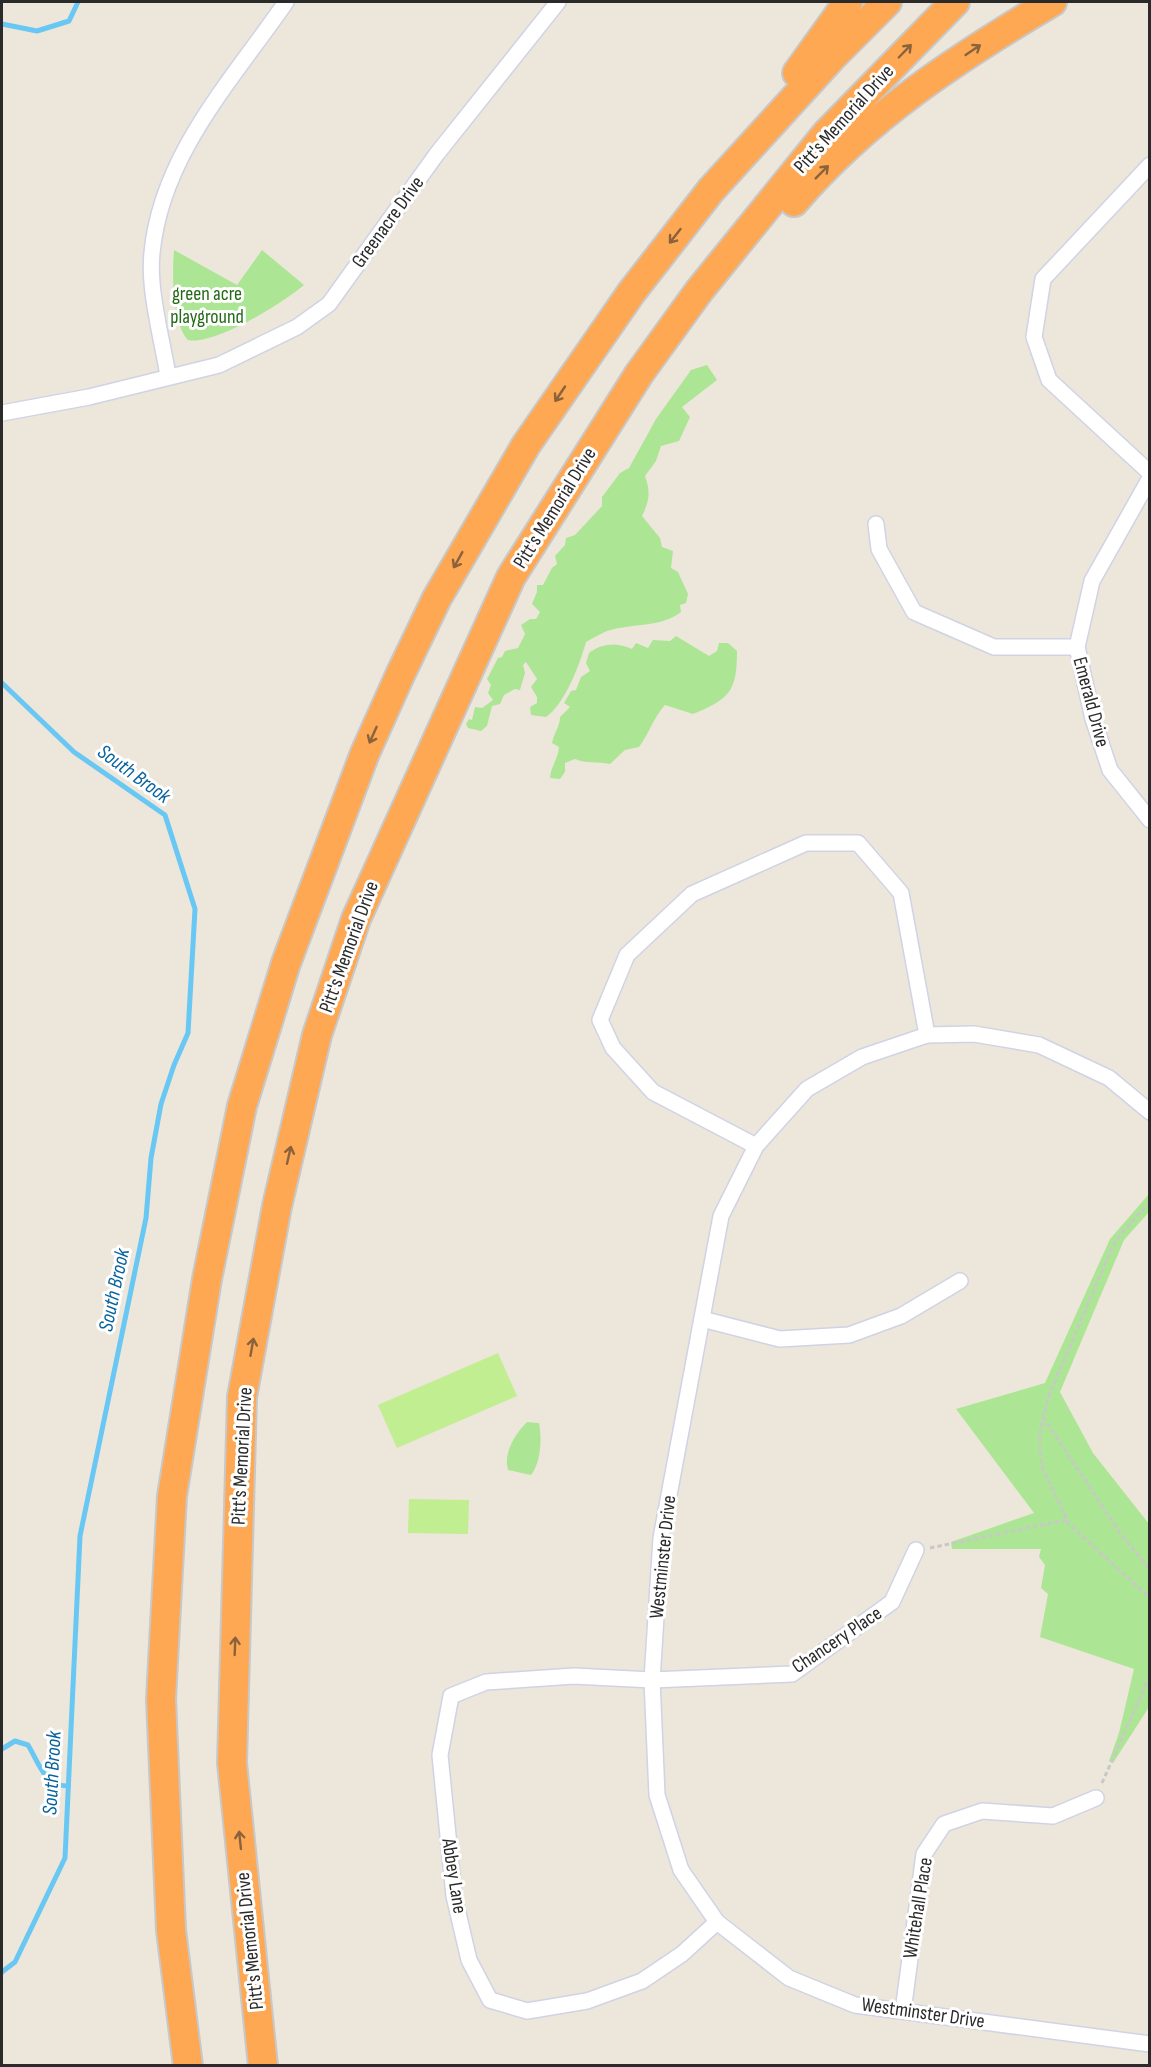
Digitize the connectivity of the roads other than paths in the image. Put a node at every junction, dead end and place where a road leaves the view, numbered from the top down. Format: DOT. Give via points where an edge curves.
graph roads {
  1 [pos="286,2"];
  2 [pos="558,2"];
  3 [pos="848,2"];
  4 [pos="887,2"];
  5 [pos="955,2"];
  6 [pos="1052,2"];
  7 [pos="1149,165"];
  8 [pos="711,190"];
  9 [pos="168,376"];
  10 [pos="2,413"];
  11 [pos="585,460"];
  12 [pos="1149,472"];
  13 [pos="1149,478"];
  14 [pos="876,524"];
  15 [pos="1077,647"];
  16 [pos="1149,820"];
  17 [pos="927,1035"];
  18 [pos="1149,1112"];
  19 [pos="756,1146"];
  20 [pos="960,1281"];
  21 [pos="702,1319"];
  22 [pos="916,1550"];
  23 [pos="652,1680"];
  24 [pos="1096,1798"];
  25 [pos="717,1922"];
  26 [pos="903,2011"];
  27 [pos="1149,2044"];
  28 [pos="188,2066"];
  29 [pos="263,2066"];
  1 -- 9 [label="street" via="196,130 176,165 163,200 152,255"];
  2 -- 9 [label="street, Greenacre Drive" via="436,155 329,304 297,327 229,361"];
  3 -- 8 [label="highway"];
  4 -- 8 [label="highway"];
  11 -- 5 [label="highway, Pitt's Memorial Drive, one-way" via="639,374 707,282 826,134"];
  11 -- 6 [label="highway, one-way" via="692,320 808,186 867,127 995,36"];
  7 -- 12 [label="street" via="1043,279 1034,337 1049,380"];
  8 -- 28 [label="highway, one-way" via="631,293 533,435 437,597 365,753 286,963 242,1106 207,1279 172,1496 161,1699 171,1930"];
  9 -- 10 [label="street, Greenacre Drive" via="88,397"];
  29 -- 11 [label="highway, Pitt's Memorial Drive, one-way" via="232,1763 242,1397 277,1206 317,1035 356,919 511,577"];
  13 -- 15 [label="street, Emerald Drive" via="1092,581"];
  14 -- 15 [label="street" via="879,549 914,612 993,647"];
  15 -- 16 [label="street, Emerald Drive" via="1093,719 1110,770"];
  17 -- 18 [label="street, Westminster Drive" via="974,1034 1039,1045 1109,1078"];
  17 -- 19 [label="street, Westminster Drive" via="862,1057 807,1089"];
  17 -- 19 [label="street" via="901,893 858,843 806,843 692,894 627,955 600,1020 613,1048 653,1092"];
  19 -- 21 [label="street, Westminster Drive" via="721,1216"];
  20 -- 21 [label="street" via="901,1316 849,1335 780,1340"];
  21 -- 23 [label="street, Westminster Drive" via="661,1538"];
  22 -- 23 [label="street, Chancery Place" via="892,1602 792,1674"];
  23 -- 25 [label="street, Westminster Drive" via="657,1795 681,1870"];
  23 -- 25 [label="street, Abbey Lane" via="574,1676 486,1682 451,1696 440,1755 454,1896 470,1960 490,2000 527,2011 587,2001 642,1981 682,1954"];
  24 -- 26 [label="street, Whitehall Place" via="1053,1816 982,1811 944,1824 924,1854"];
  25 -- 26 [label="street, Westminster Drive" via="789,1978 855,2005"];
  26 -- 27 [label="street, Westminster Drive"];
}
